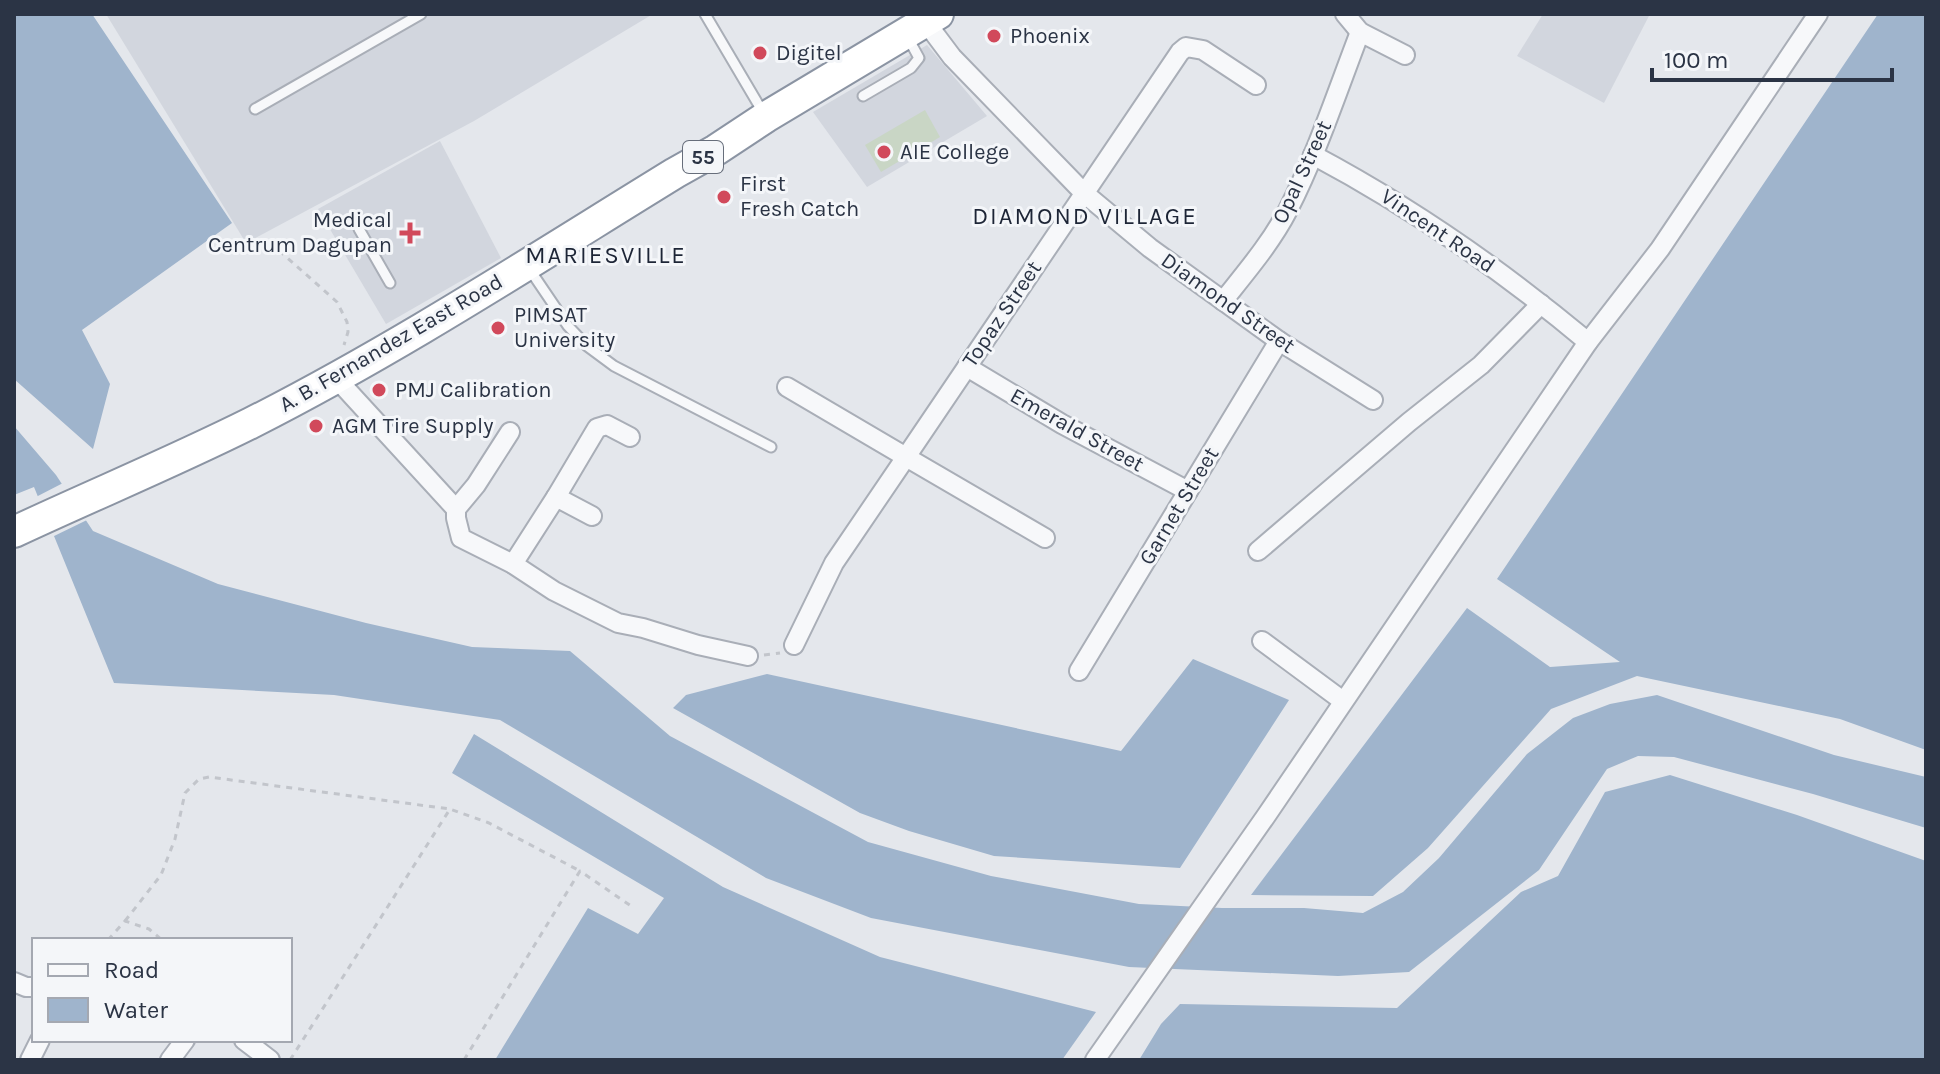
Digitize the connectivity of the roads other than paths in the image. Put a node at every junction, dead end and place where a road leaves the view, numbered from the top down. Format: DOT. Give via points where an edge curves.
graph roads {
  1 [pos="421,14"];
  2 [pos="705,14"];
  3 [pos="1345,14"];
  4 [pos="1818,14"];
  5 [pos="923,23"];
  6 [pos="1360,32"];
  7 [pos="1405,55"];
  8 [pos="1256,85"];
  9 [pos="863,96"];
  10 [pos="255,109"];
  11 [pos="766,117"];
  12 [pos="1313,155"];
  13 [pos="1084,193"];
  14 [pos="359,229"];
  15 [pos="526,265"];
  16 [pos="390,283"];
  17 [pos="1223,301"];
  18 [pos="1541,304"];
  19 [pos="1279,341"];
  20 [pos="1588,342"];
  21 [pos="967,367"];
  22 [pos="335,377"];
  23 [pos="787,387"];
  24 [pos="1373,400"];
  25 [pos="510,432"];
  26 [pos="630,437"];
  27 [pos="771,447"];
  28 [pos="906,457"];
  29 [pos="1188,491"];
  30 [pos="556,497"];
  31 [pos="456,509"];
  32 [pos="592,516"];
  33 [pos="24,528"];
  34 [pos="1045,538"];
  35 [pos="1258,551"];
  36 [pos="513,564"];
  37 [pos="1262,641"];
  38 [pos="794,645"];
  39 [pos="748,656"];
  40 [pos="1079,671"];
  41 [pos="1343,701"];
  42 [pos="39,1042"];
  43 [pos="184,1042"];
  44 [pos="247,1042"];
  45 [pos="30,1060"];
  46 [pos="170,1060"];
  47 [pos="270,1060"];
  48 [pos="1095,1060"];
  1 -- 10 [label="lane"];
  2 -- 11 [label="lane"];
  3 -- 6 [label="street"];
  4 -- 20 [label="street" via="1660,249"];
  5 -- 9 [label="lane" via="919,58 911,68"];
  5 -- 11 [label="highway, A. B. Fernandez East Road / 55"];
  5 -- 13 [label="street, Diamond Street"];
  6 -- 7 [label="street"];
  6 -- 12 [label="street, Opal Street"];
  8 -- 13 [label="street, Topaz Street" via="1203,50 1186,47"];
  11 -- 15 [label="highway, A. B. Fernandez East Road / 55"];
  12 -- 17 [label="street, Opal Street" via="1270,240"];
  12 -- 18 [label="street, Vincent Road" via="1370,185"];
  13 -- 17 [label="street, Diamond Street"];
  13 -- 21 [label="street, Topaz Street"];
  14 -- 16 [label="lane"];
  15 -- 22 [label="highway, A. B. Fernandez East Road / 55"];
  15 -- 27 [label="lane" via="587,346 614,366"];
  17 -- 19 [label="street, Diamond Street"];
  18 -- 20 [label="street, Vincent Road"];
  18 -- 35 [label="street" via="1481,365"];
  19 -- 24 [label="street, Diamond Street"];
  19 -- 29 [label="street, Garnet Street"];
  20 -- 41 [label="street"];
  21 -- 28 [label="street, Topaz Street"];
  21 -- 29 [label="street, Emerald Street"];
  22 -- 31 [label="street"];
  22 -- 33 [label="highway, A. B. Fernandez East Road / 55" via="251,423"];
  23 -- 28 [label="street"];
  25 -- 31 [label="street"];
  26 -- 30 [label="street" via="607,425 597,428"];
  28 -- 34 [label="street"];
  28 -- 38 [label="street, Topaz Street" via="834,563"];
  29 -- 40 [label="street, Garnet Street"];
  30 -- 32 [label="street"];
  30 -- 36 [label="street"];
  31 -- 36 [label="street" via="461,538"];
  36 -- 39 [label="street" via="618,623"];
  37 -- 41 [label="street"];
  41 -- 48 [label="street"];
  42 -- 45 [label="street"];
  43 -- 46 [label="street"];
  44 -- 47 [label="street"];
}
